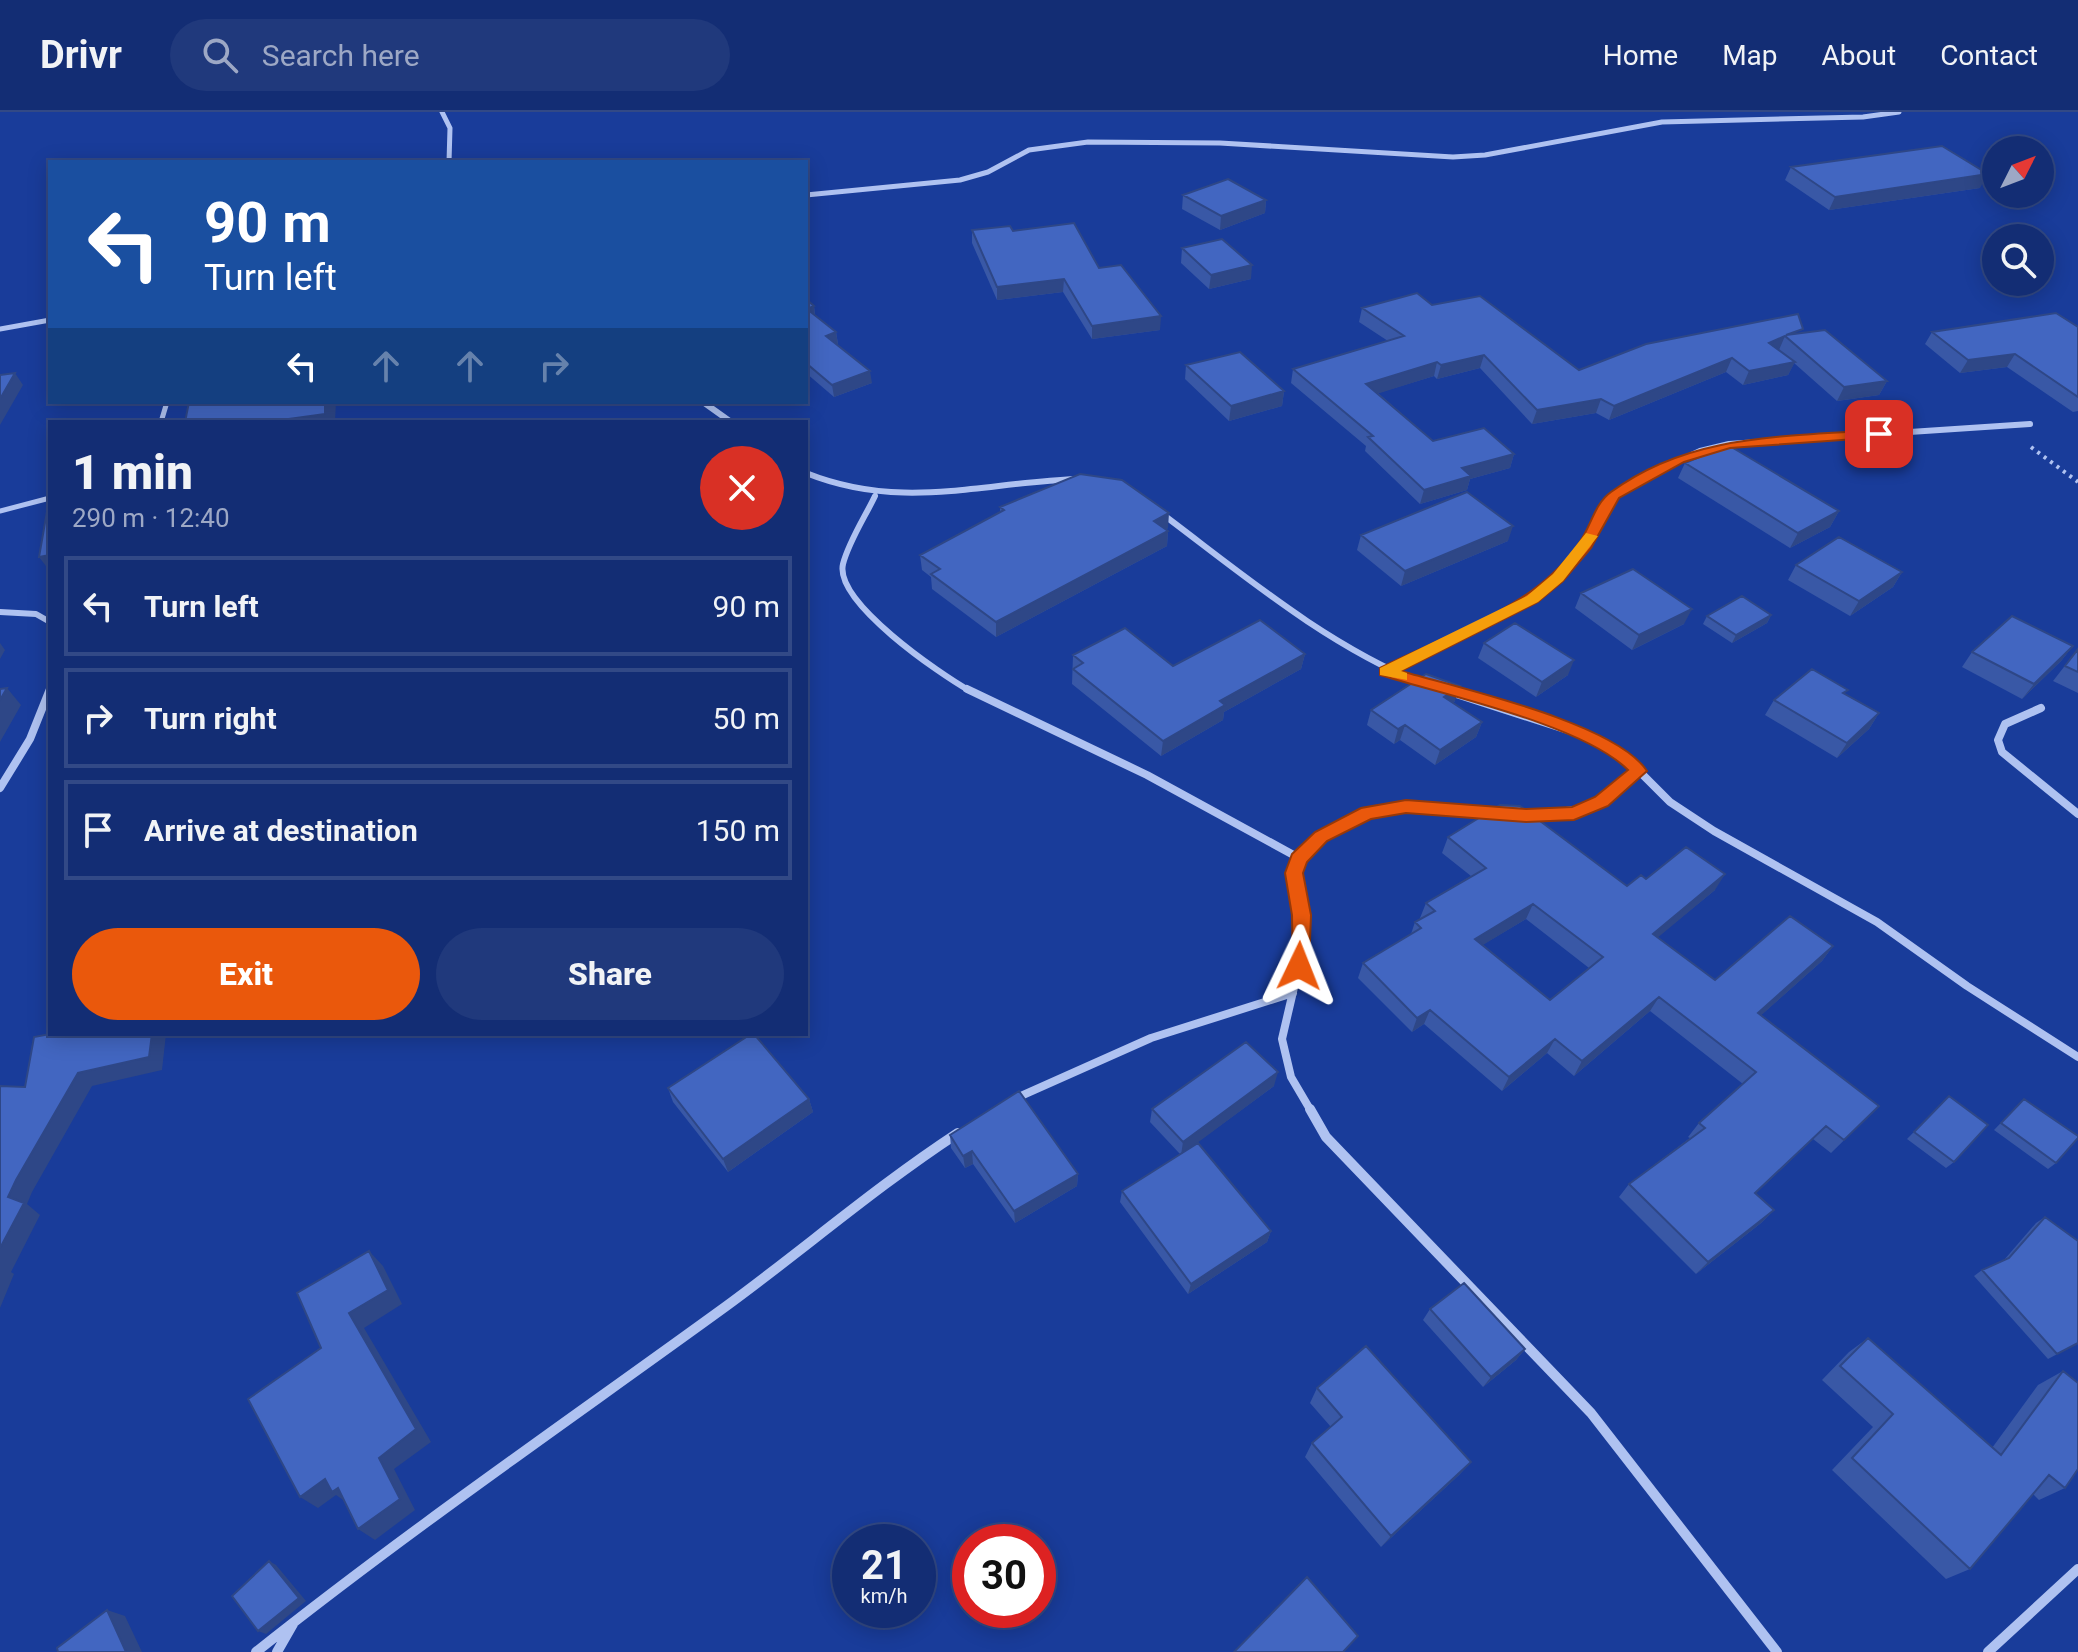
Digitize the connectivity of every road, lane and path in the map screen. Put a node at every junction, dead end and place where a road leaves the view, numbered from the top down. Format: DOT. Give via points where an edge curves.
graph roads {
  1 [pos="442,112"];
  2 [pos="1899,112"];
  3 [pos="449,160"];
  4 [pos="808,195"];
  5 [pos="48,320"];
  6 [pos="0,329"];
  7 [pos="706,404"];
  8 [pos="728,420"];
  9 [pos="2030,424"];
  10 [pos="2020,439"];
  11 [pos="808,474"];
  12 [pos="1086,479"];
  13 [pos="2078,482"];
  14 [pos="875,496"];
  15 [pos="48,499"];
  16 [pos="1158,510"];
  17 [pos="0,511"];
  18 [pos="0,612"];
  19 [pos="48,621"];
  20 [pos="1386,671"];
  21 [pos="1427,685"];
  22 [pos="1441,689"];
  23 [pos="48,694"];
  24 [pos="2041,708"];
  25 [pos="1639,771"];
  26 [pos="0,788"];
  27 [pos="2078,814"];
  28 [pos="1299,858"];
  29 [pos="1293,993"];
  30 [pos="2078,1057"];
  31 [pos="1003,1105"];
  32 [pos="967,1128"];
  33 [pos="2078,1569"];
  34 [pos="295,1620"];
  35 [pos="256,1652"];
  36 [pos="277,1652"];
  37 [pos="1777,1652"];
  38 [pos="1988,1652"];
  1 -- 3 [label="street" via="450,128"];
  2 -- 4 [label="street" via="1662,122 1453,157 1220,143 1088,142 1029,150 960,180"];
  5 -- 6 [label="street"];
  7 -- 8 [label="street"];
  9 -- 20 [label="street" via="1729,444 1700,451 1614,495 1586,545 1532,599"];
  10 -- 13 [label="path"];
  11 -- 14 [label="street"];
  12 -- 14 [label="street"];
  14 -- 28 [label="street" via="843,564 843,580 853,597 892,634 943,676 1147,775"];
  15 -- 17 [label="lane"];
  16 -- 20 [label="street" via="1327,635"];
  18 -- 19 [label="street" via="36,614"];
  20 -- 21 [label="street"];
  22 -- 25 [label="street" via="1586,734 1620,752"];
  23 -- 26 [label="street" via="30,739"];
  24 -- 27 [label="street" via="2005,724 1998,740 2002,752"];
  25 -- 28 [label="street" via="1602,802 1574,813 1526,816 1406,807 1367,813 1321,837"];
  25 -- 30 [label="street" via="1670,802 1714,831 1865,914"];
  28 -- 29 [label="street" via="1294,873 1302,915"];
  29 -- 31 [label="street" via="1182,1025 1065,1072"];
  29 -- 37 [label="street" via="1282,1039 1291,1077 1326,1137 1591,1413"];
  32 -- 34 [label="street" via="918,1158 756,1286"];
  33 -- 38 [label="street"];
  34 -- 35 [label="street"];
  34 -- 36 [label="street"];
}
